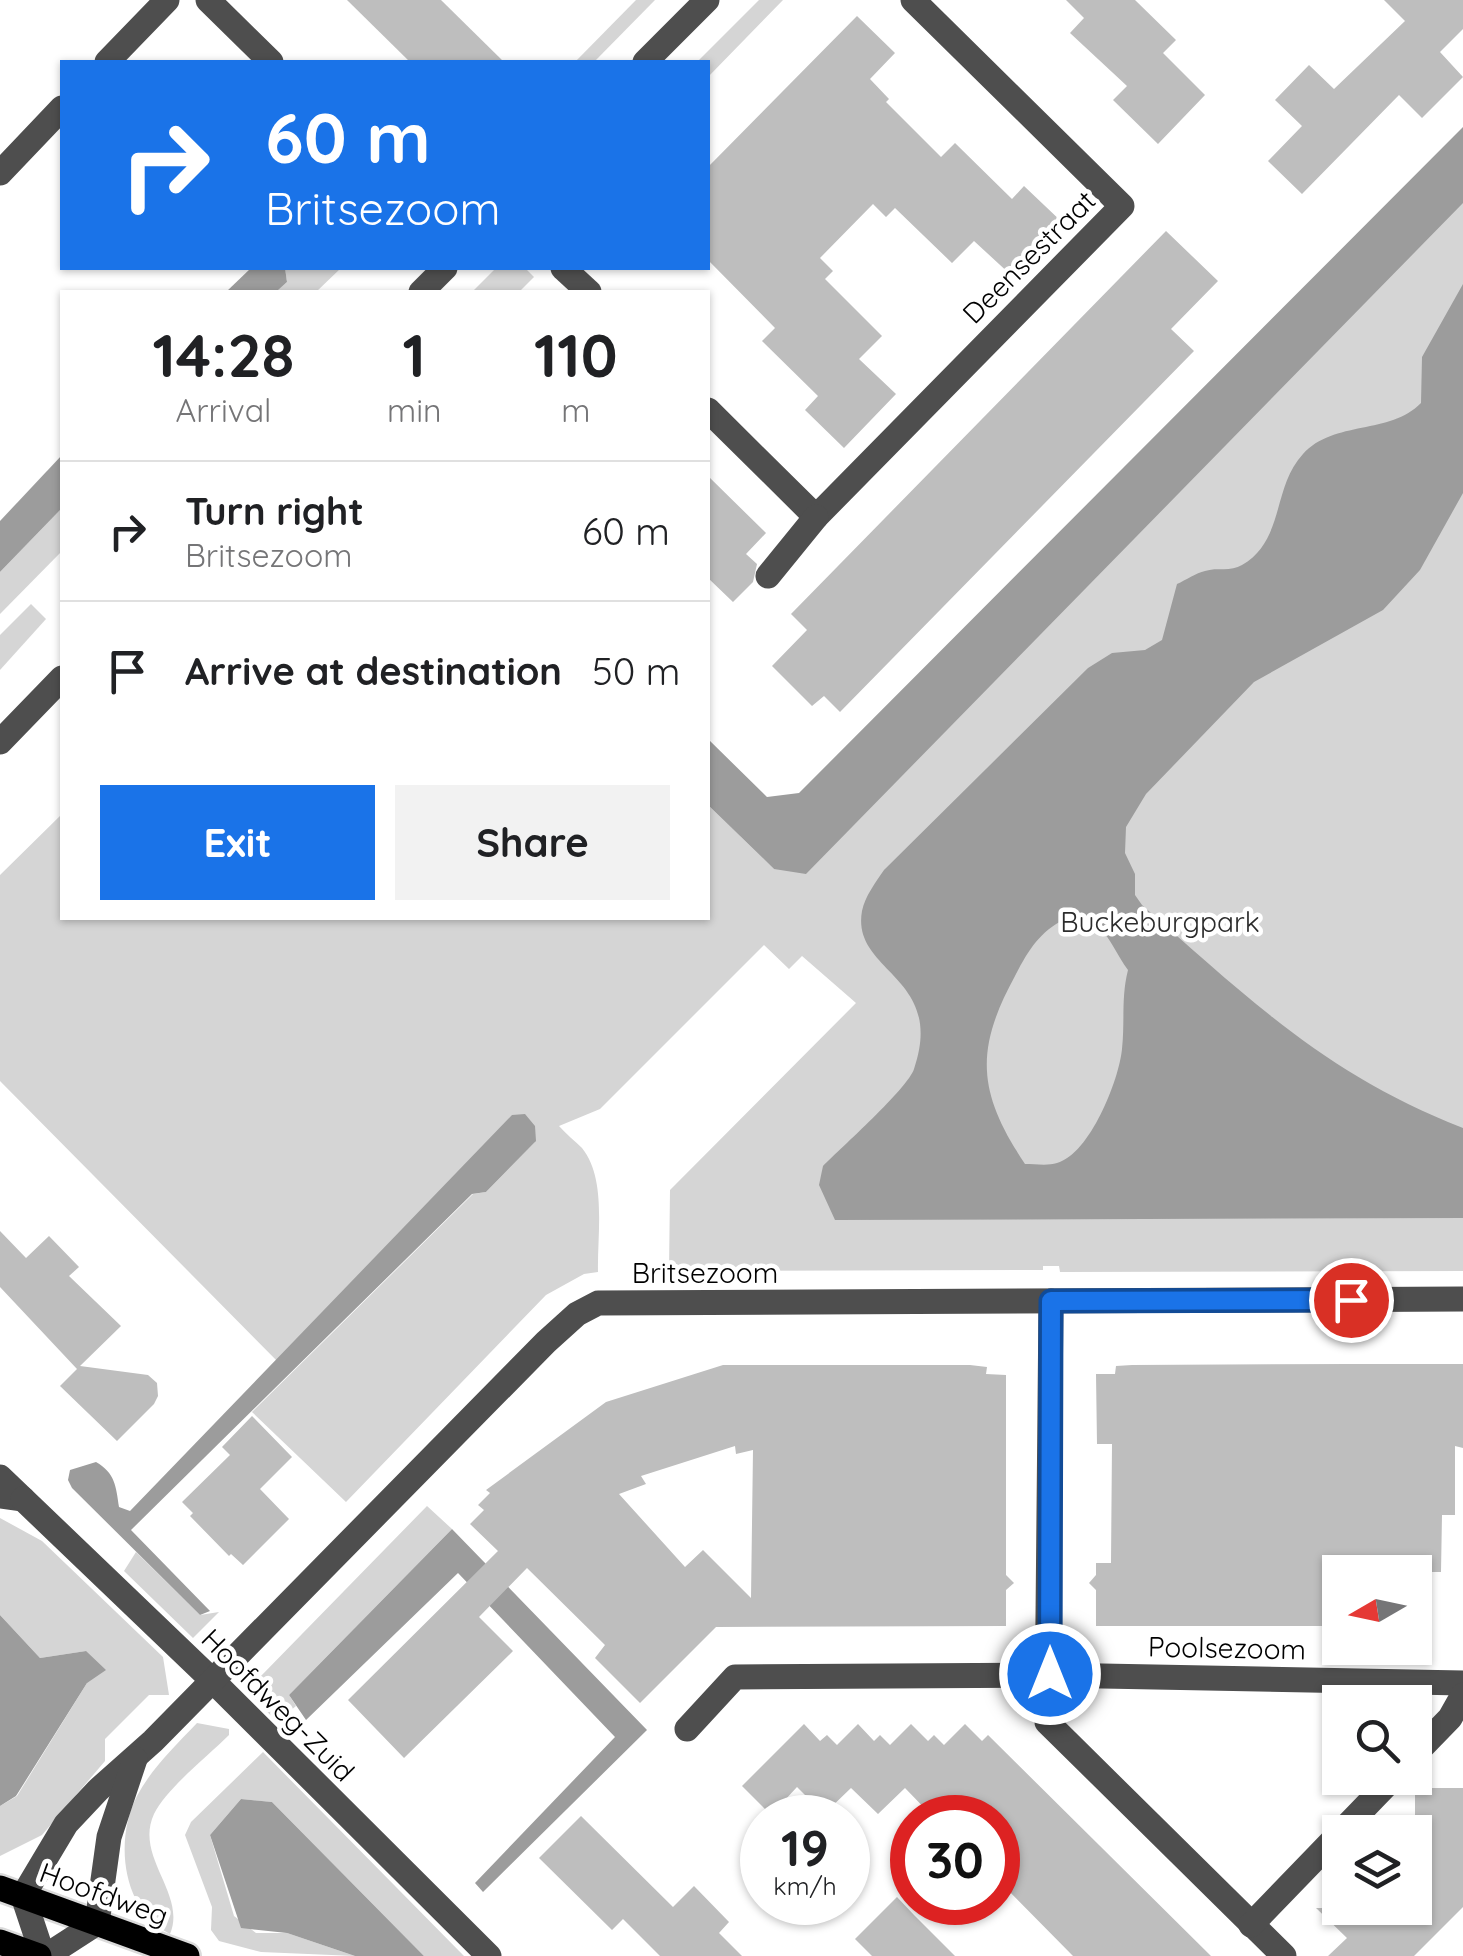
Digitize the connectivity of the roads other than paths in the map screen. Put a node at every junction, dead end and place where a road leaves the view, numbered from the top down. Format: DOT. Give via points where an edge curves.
graph roads {
  1 [pos="168,0"];
  2 [pos="208,0"];
  3 [pos="706,0"];
  4 [pos="913,0"];
  5 [pos="109,60"];
  6 [pos="269,60"];
  7 [pos="648,60"];
  8 [pos="60,110"];
  9 [pos="0,173"];
  10 [pos="443,270"];
  11 [pos="566,270"];
  12 [pos="423,290"];
  13 [pos="587,290"];
  14 [pos="710,412"];
  15 [pos="816,517"];
  16 [pos="768,576"];
  17 [pos="60,680"];
  18 [pos="0,742"];
  19 [pos="1463,1299"];
  20 [pos="1051,1301"];
  21 [pos="0,1477"];
  22 [pos="12,1498"];
  23 [pos="1050,1674"];
  24 [pos="213,1681"];
  25 [pos="1463,1683"];
  26 [pos="1463,1695"];
  27 [pos="687,1728"];
  28 [pos="1432,1737"];
  29 [pos="136,1758"];
  30 [pos="1377,1795"];
  31 [pos="12,1892"];
  32 [pos="97,1923"];
  33 [pos="1251,1925"];
  34 [pos="0,1942"];
  35 [pos="43,1956"];
  36 [pos="187,1956"];
  37 [pos="488,1956"];
  38 [pos="1284,1956"];
  1 -- 5 [label="street"];
  2 -- 6 [label="street"];
  3 -- 7 [label="street"];
  4 -- 15 [label="street, Deensestraat" via="1122,206"];
  8 -- 9 [label="street"];
  10 -- 12 [label="street"];
  11 -- 13 [label="street"];
  14 -- 15 [label="street"];
  15 -- 16 [label="street, Deensestraat"];
  17 -- 18 [label="street"];
  19 -- 20 [label="street, Britsezoom"];
  20 -- 23 [label="street"];
  20 -- 24 [label="street, Britsezoom" via="598,1303 546,1342"];
  21 -- 22 [label="street, Hoofdweg-Zuid"];
  22 -- 24 [label="street, Hoofdweg-Zuid"];
  23 -- 25 [label="street, Poolsezoom"];
  23 -- 27 [label="street, Poolsezoom" via="736,1677"];
  23 -- 33 [label="street" via="1047,1722"];
  24 -- 29 [label="street, Britsezoom"];
  24 -- 37 [label="street, Hoofdweg-Zuid"];
  26 -- 28 [label="street"];
  29 -- 31 [label="street, Britsezoom" via="66,1824"];
  29 -- 32 [label="street, Britsezoom" via="109,1837"];
  30 -- 33 [label="street"];
  31 -- 32 [label="main road, Hoofdweg"];
  31 -- 35 [label="street"];
  32 -- 35 [label="street"];
  32 -- 36 [label="main road, Hoofdweg"];
  33 -- 38 [label="street"];
  34 -- 35 [label="main road"];
}
